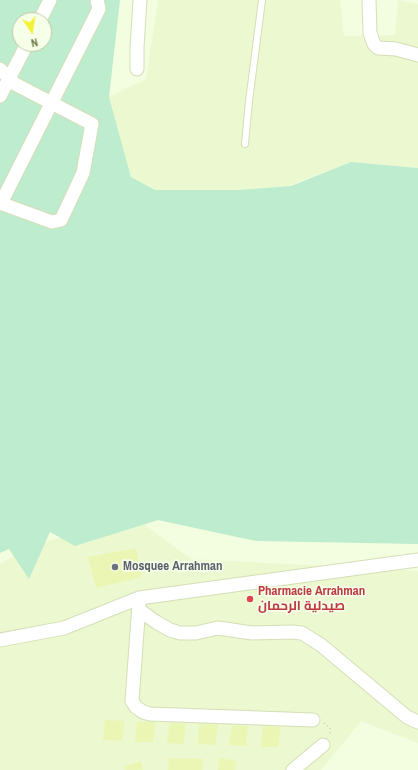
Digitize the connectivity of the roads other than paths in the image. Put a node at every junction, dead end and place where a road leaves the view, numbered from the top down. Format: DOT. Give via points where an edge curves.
graph roads {
  1 [pos="50,0"];
  2 [pos="97,0"];
  3 [pos="140,0"];
  4 [pos="262,0"];
  5 [pos="369,0"];
  6 [pos="44,12"];
  7 [pos="23,52"];
  8 [pos="418,55"];
  9 [pos="0,69"];
  10 [pos="137,69"];
  11 [pos="10,79"];
  12 [pos="0,96"];
  13 [pos="52,103"];
  14 [pos="245,144"];
  15 [pos="0,203"];
  16 [pos="418,560"];
  17 [pos="139,604"];
  18 [pos="0,640"];
  19 [pos="313,720"];
  20 [pos="418,722"];
  21 [pos="323,745"];
  22 [pos="293,770"];
  1 -- 6 [label="street"];
  2 -- 13 [label="street" via="99,9"];
  3 -- 10 [label="street"];
  4 -- 14 [label="lane"];
  5 -- 8 [label="street" via="370,33 374,44 378,48 396,49"];
  7 -- 11 [label="street"];
  9 -- 11 [label="street"];
  11 -- 12 [label="street"];
  11 -- 13 [label="street"];
  13 -- 15 [label="street"];
  13 -- 15 [label="street" via="92,124 83,174 61,220 52,222"];
  16 -- 17 [label="street"];
  17 -- 18 [label="street" via="64,628"];
  17 -- 19 [label="street" via="132,701 143,712"];
  17 -- 20 [label="street" via="156,622 180,633 196,633 218,628 252,633 302,634 321,644 407,718"];
  21 -- 22 [label="street"];
}
